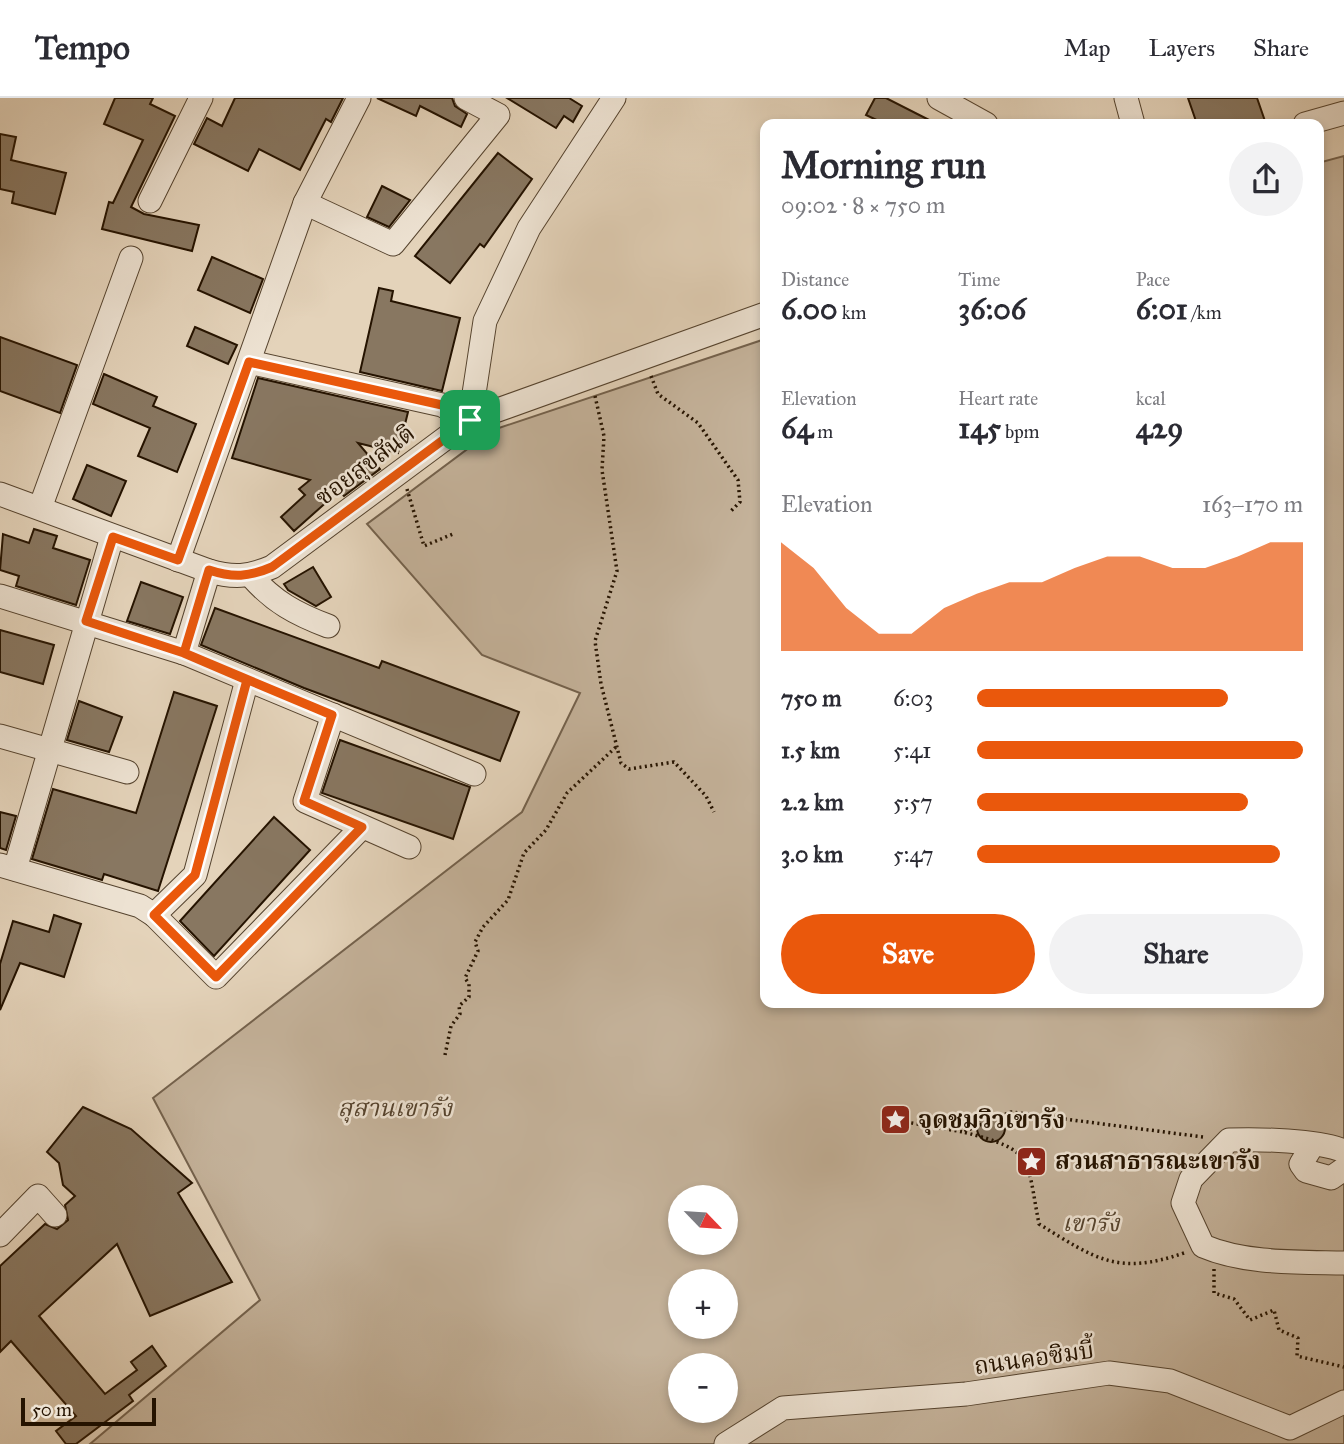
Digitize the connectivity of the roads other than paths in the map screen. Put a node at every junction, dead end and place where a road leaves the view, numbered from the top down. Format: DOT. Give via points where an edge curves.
graph roads {
  1 [pos="201,98"];
  2 [pos="359,98"];
  3 [pos="466,98"];
  4 [pos="614,98"];
  5 [pos="939,98"];
  6 [pos="1126,98"];
  7 [pos="1344,113"];
  8 [pos="977,119"];
  9 [pos="1132,119"];
  10 [pos="1322,119"];
  11 [pos="150,201"];
  12 [pos="305,202"];
  13 [pos="131,258"];
  14 [pos="760,316"];
  15 [pos="249,362"];
  16 [pos="470,420"];
  17 [pos="0,494"];
  18 [pos="40,508"];
  19 [pos="113,537"];
  20 [pos="178,560"];
  21 [pos="209,570"];
  22 [pos="251,576"];
  23 [pos="0,596"];
  24 [pos="86,621"];
  25 [pos="328,626"];
  26 [pos="184,653"];
  27 [pos="247,680"];
  28 [pos="332,715"];
  29 [pos="0,736"];
  30 [pos="49,751"];
  31 [pos="128,772"];
  32 [pos="474,774"];
  33 [pos="362,827"];
  34 [pos="409,847"];
  35 [pos="7,867"];
  36 [pos="154,915"];
  37 [pos="1333,1147"];
  38 [pos="1344,1169"];
  39 [pos="55,1215"];
  40 [pos="0,1235"];
  41 [pos="1344,1263"];
  42 [pos="1344,1402"];
  43 [pos="726,1444"];
  1 -- 11 [label="street"];
  2 -- 12 [label="street"];
  3 -- 12 [label="street" via="498,115 393,244"];
  4 -- 16 [label="street" via="529,228 485,321"];
  5 -- 8 [label="street"];
  6 -- 9 [label="street"];
  7 -- 10 [label="street"];
  12 -- 15 [label="street"];
  13 -- 18 [label="street"];
  14 -- 16 [label="street, ซอยสุขสันติ"];
  15 -- 16 [label="street" via="442,405"];
  15 -- 20 [label="street"];
  16 -- 22 [label="street, ซอยสุขสันติ" via="272,567"];
  17 -- 18 [label="street"];
  18 -- 19 [label="street"];
  19 -- 20 [label="street"];
  19 -- 24 [label="street"];
  20 -- 21 [label="street"];
  21 -- 22 [label="street"];
  21 -- 26 [label="street"];
  22 -- 25 [label="street" via="292,613"];
  23 -- 24 [label="street"];
  24 -- 26 [label="street"];
  24 -- 30 [label="street"];
  26 -- 27 [label="street"];
  27 -- 28 [label="street"];
  27 -- 36 [label="street" via="195,875"];
  28 -- 32 [label="street"];
  28 -- 33 [label="street" via="304,801"];
  29 -- 30 [label="street"];
  30 -- 31 [label="street"];
  30 -- 35 [label="street"];
  33 -- 34 [label="street"];
  33 -- 36 [label="street" via="216,977"];
  35 -- 36 [label="street" via="140,906"];
  37 -- 38 [label="street" via="1301,1164 1306,1171 1331,1178"];
  37 -- 41 [label="street" via="1264,1138 1229,1140 1191,1179 1185,1212 1208,1251 1292,1262"];
  39 -- 40 [label="street" via="38,1196"];
  42 -- 43 [label="street, ถนนคอซิมบี้" via="1290,1428 1170,1381 1108,1373 966,1394 783,1408"];
}
